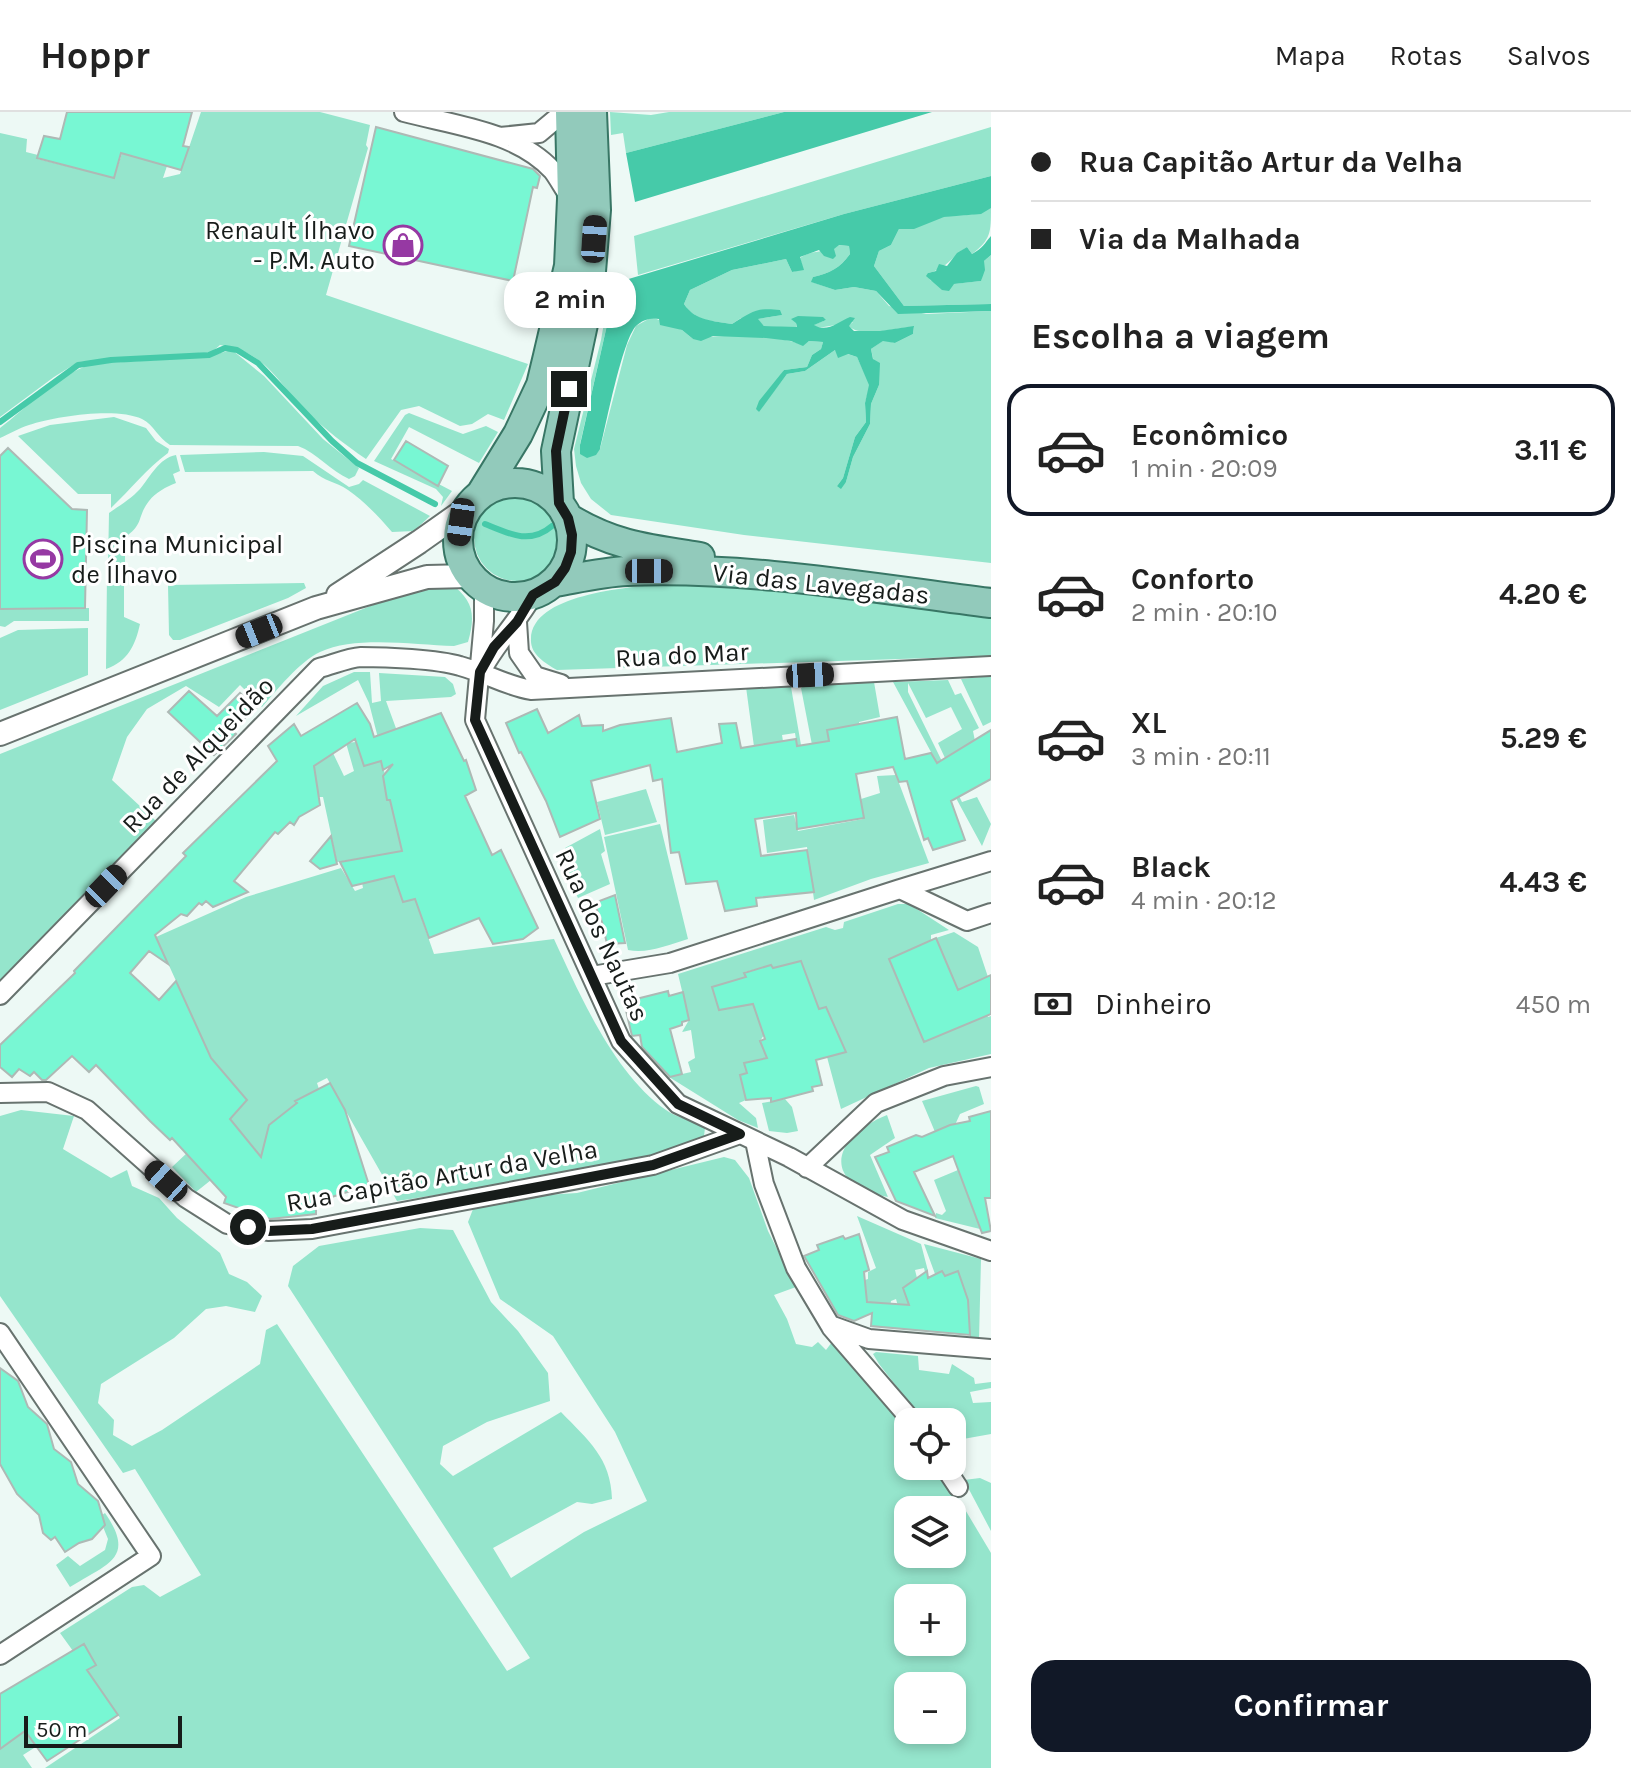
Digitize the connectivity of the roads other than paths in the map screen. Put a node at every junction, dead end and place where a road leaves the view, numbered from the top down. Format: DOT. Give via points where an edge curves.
graph roads {
  1 [pos="404,112"];
  2 [pos="564,112"];
  3 [pos="570,112"];
  4 [pos="592,112"];
  5 [pos="500,137"];
  6 [pos="572,199"];
  7 [pos="475,500"];
  8 [pos="563,511"];
  9 [pos="477,582"];
  10 [pos="544,588"];
  11 [pos="991,591"];
  12 [pos="991,603"];
  13 [pos="316,608"];
  14 [pos="517,622"];
  15 [pos="991,666"];
  16 [pos="480,672"];
  17 [pos="568,686"];
  18 [pos="0,734"];
  19 [pos="991,861"];
  20 [pos="900,889"];
  21 [pos="991,913"];
  22 [pos="592,976"];
  23 [pos="0,995"];
  24 [pos="991,1067"];
  25 [pos="0,1093"];
  26 [pos="747,1137"];
  27 [pos="807,1168"];
  28 [pos="991,1251"];
  29 [pos="830,1325"];
  30 [pos="0,1333"];
  31 [pos="991,1349"];
  32 [pos="901,1408"];
  33 [pos="953,1480"];
  34 [pos="958,1487"];
  35 [pos="0,1655"];
  1 -- 5 [label="street"];
  2 -- 5 [label="street" via="539,133"];
  3 -- 6 [label="main road"];
  4 -- 8 [label="main road" via="596,210 589,296 556,451"];
  5 -- 6 [label="street" via="553,171"];
  6 -- 7 [label="main road" via="569,266 541,385 518,434"];
  7 -- 8 [label="main road" via="505,484 530,485 546,492"];
  7 -- 9 [label="main road" via="461,522 458,541 461,559"];
  7 -- 13 [label="street"];
  8 -- 10 [label="main road" via="572,535 571,552 565,568"];
  8 -- 11 [label="main road, Via das Lavegadas" via="587,529 630,547"];
  9 -- 10 [label="main road" via="516,598"];
  9 -- 13 [label="street" via="427,577"];
  9 -- 16 [label="street, Rua dos Nautas"];
  10 -- 12 [label="main road, Via das Lavegadas" via="624,571 699,571"];
  10 -- 14 [label="street"];
  13 -- 18 [label="street"];
  14 -- 16 [label="street"];
  14 -- 17 [label="street" via="519,653 535,676"];
  15 -- 17 [label="street, Rua do Mar"];
  16 -- 17 [label="street, Rua do Mar" via="504,685 531,690"];
  16 -- 22 [label="street, Rua dos Nautas" via="475,720"];
  16 -- 23 [label="street, Rua de Alqueidão" via="456,665 358,657 319,668"];
  19 -- 20 [label="street"];
  20 -- 21 [label="street" via="967,921"];
  20 -- 22 [label="street" via="670,963"];
  22 -- 26 [label="street, Rua dos Nautas" via="621,1041 678,1104"];
  24 -- 27 [label="street" via="944,1076 876,1103"];
  25 -- 26 [label="street, Rua Capitão Artur da Velha" via="48,1092 87,1110 186,1198 227,1224 268,1231 312,1229 653,1165"];
  26 -- 27 [label="street, Rua dos Nautas"];
  26 -- 29 [label="street" via="796,1268"];
  27 -- 28 [label="street, Rua dos Nautas" via="903,1220"];
  29 -- 31 [label="street" via="869,1339"];
  29 -- 32 [label="street"];
  30 -- 35 [label="street" via="151,1556"];
  33 -- 34 [label="street"];
}
